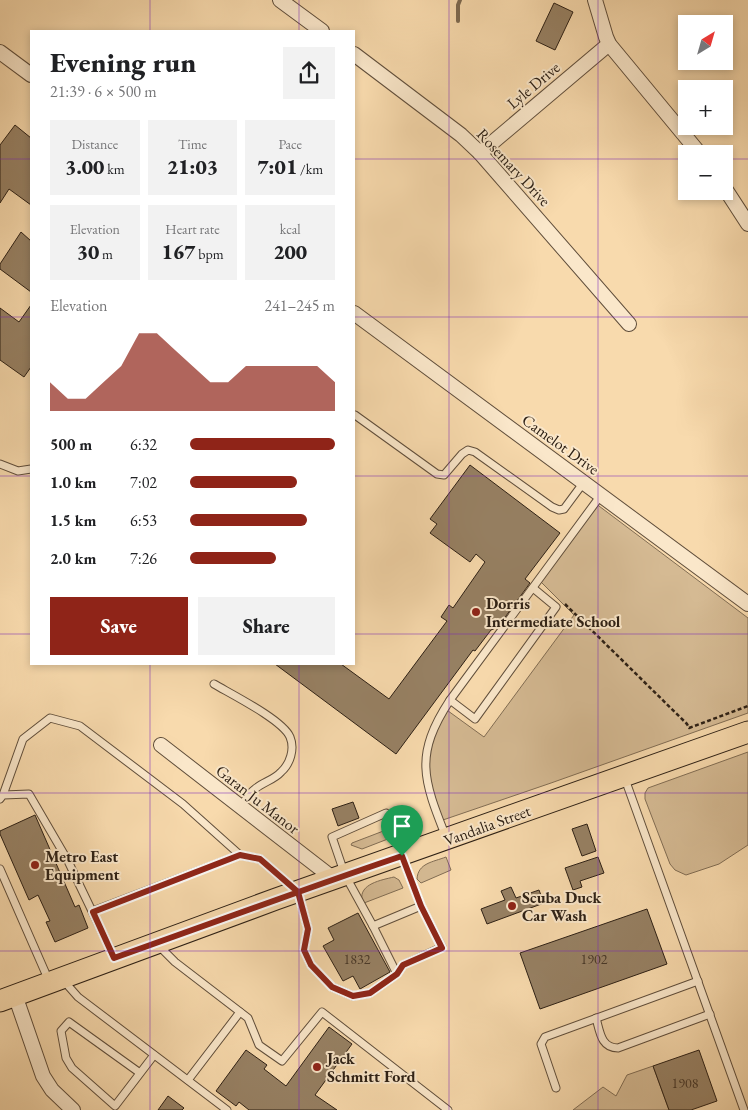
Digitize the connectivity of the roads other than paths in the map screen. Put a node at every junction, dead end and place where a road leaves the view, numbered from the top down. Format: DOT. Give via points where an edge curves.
graph roads {
  1 [pos="280,0"];
  2 [pos="595,0"];
  3 [pos="321,30"];
  4 [pos="609,44"];
  5 [pos="0,52"];
  6 [pos="355,55"];
  7 [pos="30,74"];
  8 [pos="693,145"];
  9 [pos="480,153"];
  10 [pos="732,200"];
  11 [pos="748,224"];
  12 [pos="355,313"];
  13 [pos="629,324"];
  14 [pos="355,415"];
  15 [pos="0,464"];
  16 [pos="30,469"];
  17 [pos="584,482"];
  18 [pos="601,495"];
  19 [pos="533,588"];
  20 [pos="748,604"];
  21 [pos="214,684"];
  22 [pos="450,700"];
  23 [pos="748,732"];
  24 [pos="161,745"];
  25 [pos="624,776"];
  26 [pos="2,797"];
  27 [pos="240,807"];
  28 [pos="446,839"];
  29 [pos="410,852"];
  30 [pos="240,855"];
  31 [pos="0,869"];
  32 [pos="340,877"];
  33 [pos="298,892"];
  34 [pos="421,906"];
  35 [pos="93,912"];
  36 [pos="373,926"];
  37 [pos="156,943"];
  38 [pos="114,958"];
  39 [pos="397,974"];
  40 [pos="55,980"];
  41 [pos="698,981"];
  42 [pos="7,998"];
  43 [pos="240,1012"];
  44 [pos="710,1014"];
  45 [pos="596,1018"];
  46 [pos="154,1055"];
  47 [pos="140,1073"];
  48 [pos="188,1080"];
  49 [pos="556,1088"];
  50 [pos="73,1110"];
  51 [pos="227,1110"];
  52 [pos="448,1110"];
  53 [pos="744,1110"];
  1 -- 3 [label="street"];
  2 -- 4 [label="street"];
  4 -- 8 [label="street"];
  4 -- 9 [label="street, Lyle Drive"];
  5 -- 7 [label="street"];
  6 -- 9 [label="street, Rosemary Drive"];
  9 -- 13 [label="street, Rosemary Drive"];
  10 -- 11 [label="street"];
  12 -- 17 [label="street, Camelot Drive"];
  14 -- 17 [label="lane" via="437,474 444,475 468,450 475,452 552,508 564,509"];
  15 -- 16 [label="lane" via="18,471"];
  17 -- 18 [label="street, Camelot Drive"];
  18 -- 19 [label="lane"];
  18 -- 20 [label="street, Camelot Drive"];
  19 -- 22 [label="lane"];
  19 -- 22 [label="lane" via="556,608 474,719"];
  21 -- 27 [label="lane" via="266,715 290,735 291,756 286,766 274,778 254,788"];
  22 -- 28 [label="lane" via="432,732 426,758 428,788"];
  23 -- 25 [label="main road, Vandalia Street"];
  24 -- 27 [label="street, Garan Ju Manor"];
  25 -- 28 [label="main road, Vandalia Street"];
  25 -- 41 [label="lane"];
  26 -- 30 [label="lane" via="23,739 50,718 80,726 183,804"];
  26 -- 35 [label="lane" via="29,794"];
  27 -- 32 [label="street, Garan Ju Manor"];
  28 -- 29 [label="main road, Vandalia Street"];
  29 -- 32 [label="main road, Vandalia Street"];
  29 -- 32 [label="lane" via="386,813 332,837"];
  29 -- 34 [label="lane"];
  30 -- 33 [label="lane" via="260,859"];
  30 -- 35 [label="lane"];
  31 -- 40 [label="lane"];
  32 -- 33 [label="main road, Vandalia Street"];
  32 -- 36 [label="lane"];
  33 -- 37 [label="main road, Vandalia Street"];
  33 -- 39 [label="lane" via="308,929 304,950 311,965 332,987 353,996 370,993"];
  34 -- 36 [label="lane"];
  34 -- 39 [label="lane" via="442,948 403,965"];
  35 -- 38 [label="lane"];
  36 -- 39 [label="lane"];
  37 -- 38 [label="main road, Vandalia Street"];
  37 -- 43 [label="lane" via="175,962"];
  38 -- 40 [label="main road, Vandalia Street"];
  40 -- 42 [label="main road, Vandalia Street"];
  40 -- 46 [label="lane"];
  41 -- 44 [label="lane"];
  41 -- 45 [label="lane"];
  42 -- 50 [label="street" via="43,1076 52,1090"];
  43 -- 48 [label="lane"];
  43 -- 52 [label="lane" via="248,1018 259,1045 282,1061 322,1012"];
  44 -- 45 [label="lane" via="618,1048 604,1044"];
  44 -- 53 [label="lane"];
  45 -- 49 [label="lane" via="545,1037 541,1044"];
  46 -- 47 [label="lane"];
  46 -- 48 [label="lane"];
  47 -- 47 [label="lane" via="115,1106 72,1068 66,1058 61,1031 69,1022"];
  48 -- 51 [label="lane"];
}
